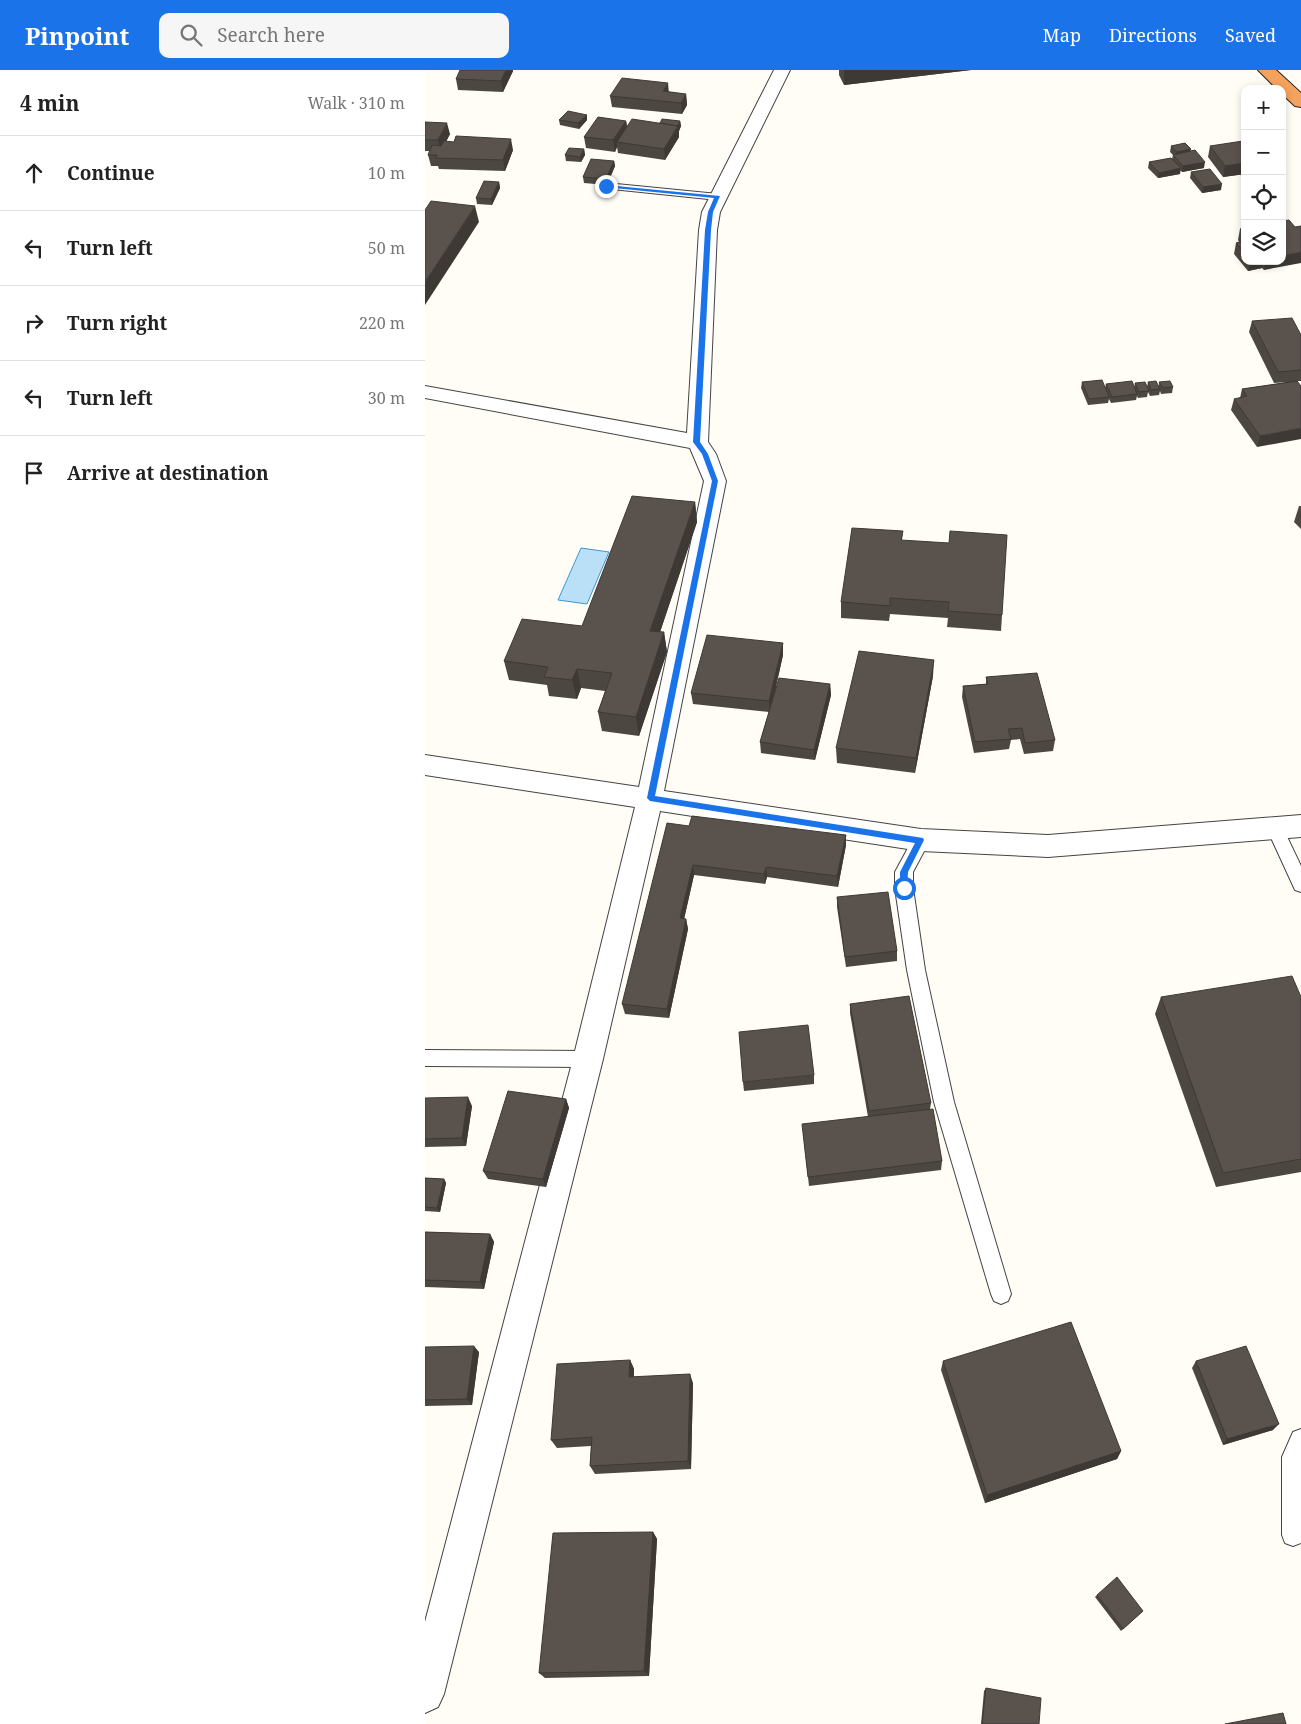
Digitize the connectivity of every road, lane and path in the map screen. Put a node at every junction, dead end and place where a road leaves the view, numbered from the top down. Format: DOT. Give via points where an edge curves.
graph roads {
  1 [pos="782,70"];
  2 [pos="1266,70"];
  3 [pos="1301,102"];
  4 [pos="606,186"];
  5 [pos="718,196"];
  6 [pos="425,392"];
  7 [pos="697,442"];
  8 [pos="425,765"];
  9 [pos="650,798"];
  10 [pos="1301,826"];
  11 [pos="1275,829"];
  12 [pos="921,840"];
  13 [pos="1301,884"];
  14 [pos="425,1058"];
  15 [pos="588,1060"];
  16 [pos="1001,1294"];
  17 [pos="1301,1440"];
  18 [pos="1293,1535"];
  19 [pos="425,1694"];
  1 -- 5 [label="street"];
  2 -- 3 [label="highway"];
  4 -- 5 [label="lane"];
  5 -- 7 [label="street" via="708,230"];
  6 -- 7 [label="street"];
  7 -- 9 [label="street" via="715,481"];
  8 -- 9 [label="street"];
  9 -- 12 [label="street"];
  9 -- 15 [label="street"];
  10 -- 11 [label="street"];
  11 -- 12 [label="street" via="1048,846"];
  11 -- 13 [label="lane"];
  12 -- 16 [label="lane" via="904,872 917,970 944,1102"];
  14 -- 15 [label="lane"];
  15 -- 19 [label="street"];
  17 -- 18 [label="lane" via="1293,1456"];
}
